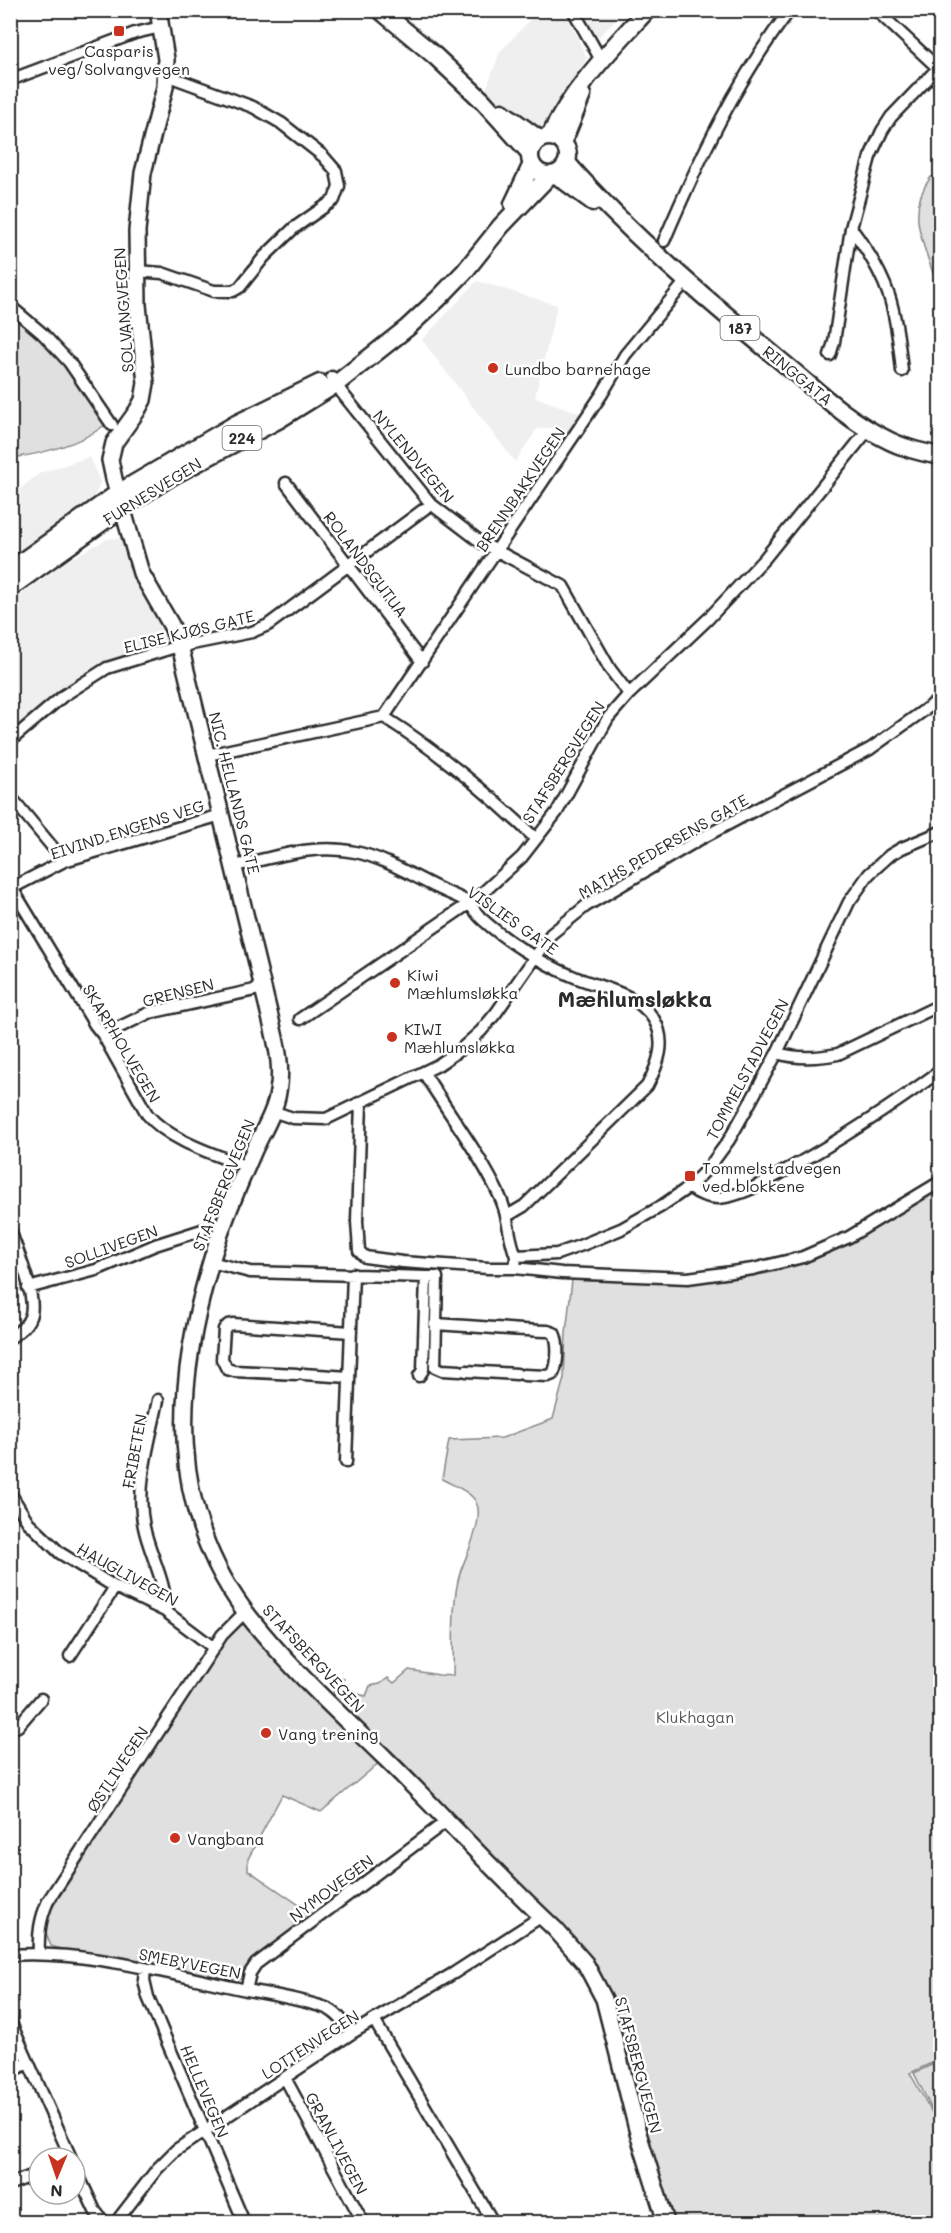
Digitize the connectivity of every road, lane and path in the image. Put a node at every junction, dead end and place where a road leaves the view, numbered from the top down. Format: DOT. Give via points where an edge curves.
graph roads {
  1 [pos="158,10"];
  2 [pos="380,10"];
  3 [pos="573,10"];
  4 [pos="647,10"];
  5 [pos="790,10"];
  6 [pos="876,10"];
  7 [pos="161,27"];
  8 [pos="601,60"];
  9 [pos="939,67"];
  10 [pos="166,75"];
  11 [pos="10,80"];
  12 [pos="543,147"];
  13 [pos="558,171"];
  14 [pos="501,226"];
  15 [pos="851,228"];
  16 [pos="664,241"];
  17 [pos="136,270"];
  18 [pos="686,281"];
  19 [pos="10,306"];
  20 [pos="830,355"];
  21 [pos="902,372"];
  22 [pos="334,380"];
  23 [pos="112,425"];
  24 [pos="868,429"];
  25 [pos="940,456"];
  26 [pos="286,483"];
  27 [pos="120,500"];
  28 [pos="431,504"];
  29 [pos="497,552"];
  30 [pos="347,565"];
  31 [pos="10,570"];
  32 [pos="10,588"];
  33 [pos="180,646"];
  34 [pos="422,662"];
  35 [pos="629,694"];
  36 [pos="940,699"];
  37 [pos="384,717"];
  38 [pos="10,741"];
  39 [pos="207,755"];
  40 [pos="10,796"];
  41 [pos="221,815"];
  42 [pos="940,832"];
  43 [pos="536,839"];
  44 [pos="64,861"];
  45 [pos="234,866"];
  46 [pos="11,889"];
  47 [pos="467,902"];
  48 [pos="536,957"];
  49 [pos="264,988"];
  50 [pos="940,1005"];
  51 [pos="300,1019"];
  52 [pos="103,1035"];
  53 [pos="777,1053"];
  54 [pos="940,1071"];
  55 [pos="424,1073"];
  56 [pos="361,1103"];
  57 [pos="272,1111"];
  58 [pos="247,1167"];
  59 [pos="940,1182"];
  60 [pos="689,1187"];
  61 [pos="507,1216"];
  62 [pos="10,1230"];
  63 [pos="202,1230"];
  64 [pos="516,1256"];
  65 [pos="211,1262"];
  66 [pos="515,1268"];
  67 [pos="353,1274"];
  68 [pos="426,1277"];
  69 [pos="28,1288"];
  70 [pos="435,1324"];
  71 [pos="351,1332"];
  72 [pos="10,1338"];
  73 [pos="419,1376"];
  74 [pos="349,1377"];
  75 [pos="158,1400"];
  76 [pos="346,1462"];
  77 [pos="10,1493"];
  78 [pos="115,1587"];
  79 [pos="165,1611"];
  80 [pos="246,1611"];
  81 [pos="214,1648"];
  82 [pos="70,1656"];
  83 [pos="41,1699"];
  84 [pos="10,1729"];
  85 [pos="448,1820"];
  86 [pos="542,1916"];
  87 [pos="39,1954"];
  88 [pos="10,1955"];
  89 [pos="145,1969"];
  90 [pos="246,1989"];
  91 [pos="374,2020"];
  92 [pos="10,2021"];
  93 [pos="352,2033"];
  94 [pos="28,2063"];
  95 [pos="10,2072"];
  96 [pos="285,2078"];
  97 [pos="205,2129"];
  98 [pos="66,2146"];
  99 [pos="27,2178"];
  100 [pos="13,2183"];
  101 [pos="87,2194"];
  102 [pos="104,2223"];
  103 [pos="116,2223"];
  104 [pos="244,2223"];
  105 [pos="363,2223"];
  106 [pos="493,2223"];
  107 [pos="666,2223"];
  1 -- 7 [label="main road, SOLVANGVEGEN"];
  2 -- 12 [label="main road" via="483,101"];
  3 -- 8 [label="street"];
  4 -- 8 [label="main road, FURNESVEGEN / 224"];
  5 -- 16 [label="street" via="738,86 698,162"];
  6 -- 9 [label="street"];
  7 -- 10 [label="main road, SOLVANGVEGEN"];
  7 -- 11 [label="street"];
  8 -- 12 [label="main road, FURNESVEGEN / 224" via="584,79"];
  9 -- 15 [label="street" via="882,130 870,157"];
  10 -- 17 [label="main road, SOLVANGVEGEN" via="137,213"];
  10 -- 17 [label="street" via="232,98 281,123 323,156 336,171 339,186 334,200 294,228 233,291 214,291 162,273"];
  12 -- 13 [label="main road, RINGGATA" via="539,173"];
  12 -- 13 [label="main road" via="568,153"];
  12 -- 14 [label="main road, FURNESVEGEN / 224"];
  13 -- 14 [label="main road, FURNESVEGEN / 224"];
  13 -- 18 [label="main road, RINGGATA / 187"];
  14 -- 22 [label="main road, FURNESVEGEN / 224" via="465,271 408,328"];
  15 -- 20 [label="street"];
  15 -- 21 [label="street" via="871,255 891,300"];
  17 -- 27 [label="main road, SOLVANGVEGEN" via="146,383 140,405 110,453"];
  18 -- 24 [label="main road, RINGGATA / 187"];
  18 -- 29 [label="street, BRENNBAKKVEGEN" via="625,355"];
  19 -- 23 [label="street" via="69,362"];
  22 -- 27 [label="main road, FURNESVEGEN / 224" via="236,424"];
  22 -- 28 [label="street, NYLENDVEGEN"];
  24 -- 25 [label="main road, RINGGATA / 187" via="901,446"];
  24 -- 35 [label="street, STAFSBERGVEGEN" via="765,558"];
  26 -- 30 [label="street, ROLANDSGUTUA"];
  27 -- 31 [label="main road, FURNESVEGEN / 224"];
  27 -- 32 [label="main road, FURNESVEGEN / 224"];
  27 -- 33 [label="main road, NIC. HELLANDS GATE" via="141,573"];
  28 -- 29 [label="street, NYLENDVEGEN"];
  28 -- 30 [label="street, ELISE KJØS GATE"];
  29 -- 34 [label="street, BRENNBAKKVEGEN"];
  29 -- 35 [label="street, NYLENDVEGEN" via="563,586 610,669"];
  30 -- 33 [label="street, ELISE KJØS GATE" via="268,625 252,632"];
  30 -- 34 [label="street, ROLANDSGUTUA"];
  33 -- 38 [label="street, ELISE KJØS GATE" via="91,677"];
  33 -- 39 [label="main road, NIC. HELLANDS GATE"];
  34 -- 37 [label="street, BRENNBAKKVEGEN"];
  35 -- 43 [label="street, STAFSBERGVEGEN" via="608,718 557,812"];
  36 -- 48 [label="street, MATHS PEDERSENS GATE" via="870,749 700,839 586,906 551,934"];
  37 -- 39 [label="street"];
  37 -- 43 [label="street" via="447,762"];
  39 -- 41 [label="main road, NIC. HELLANDS GATE"];
  40 -- 44 [label="street"];
  41 -- 44 [label="street, EIVIND ENGENS VEG"];
  41 -- 45 [label="main road, NIC. HELLANDS GATE"];
  42 -- 53 [label="street, TOMMELSTADVEGEN" via="890,855 869,874 849,902"];
  43 -- 47 [label="street, STAFSBERGVEGEN" via="477,898"];
  44 -- 46 [label="street, EIVIND ENGENS VEG"];
  45 -- 47 [label="street, VISLIES GATE" via="308,849 356,852"];
  45 -- 49 [label="main road, NIC. HELLANDS GATE"];
  46 -- 52 [label="street, SKARPHOLVEGEN"];
  47 -- 48 [label="street, VISLIES GATE" via="482,919"];
  47 -- 51 [label="street, STAFSBERGVEGEN"];
  48 -- 55 [label="street, MATHS PEDERSENS GATE" via="481,1031"];
  48 -- 61 [label="street, VISLIES GATE" via="645,1007 658,1026 660,1054 640,1093 524,1206"];
  49 -- 52 [label="street, GRENSEN" via="149,1013"];
  49 -- 57 [label="main road, NIC. HELLANDS GATE" via="280,1068"];
  50 -- 53 [label="street" via="838,1054 821,1058"];
  52 -- 58 [label="street, SKARPHOLVEGEN" via="154,1123 170,1134"];
  53 -- 60 [label="street, TOMMELSTADVEGEN" via="729,1140"];
  54 -- 60 [label="street" via="819,1151 755,1187 719,1198 698,1194"];
  55 -- 56 [label="street, MATHS PEDERSENS GATE"];
  55 -- 61 [label="street" via="483,1167"];
  56 -- 57 [label="street, MATHS PEDERSENS GATE" via="315,1120"];
  56 -- 66 [label="street" via="358,1251 365,1257 402,1262"];
  57 -- 58 [label="main road, STAFSBERGVEGEN"];
  58 -- 65 [label="main road, STAFSBERGVEGEN"];
  59 -- 66 [label="street" via="849,1237 803,1257 753,1269 688,1278 561,1274"];
  60 -- 64 [label="street, TOMMELSTADVEGEN" via="621,1229 582,1245 557,1254"];
  61 -- 64 [label="street" via="509,1239"];
  62 -- 69 [label="street"];
  63 -- 69 [label="street, SOLLIVEGEN" via="96,1270"];
  64 -- 66 [label="street"];
  65 -- 67 [label="street" via="250,1272"];
  65 -- 80 [label="main road, STAFSBERGVEGEN" via="188,1357 183,1412 186,1456 201,1529"];
  67 -- 68 [label="street"];
  67 -- 71 [label="street"];
  68 -- 70 [label="street" via="437,1277"];
  68 -- 73 [label="street" via="423,1370"];
  69 -- 72 [label="street" via="30,1319"];
  70 -- 70 [label="street" via="554,1333 556,1368 548,1376 442,1370 435,1367"];
  71 -- 74 [label="street"];
  71 -- 74 [label="street" via="228,1325 224,1329 222,1359 227,1369 234,1371"];
  74 -- 76 [label="street"];
  75 -- 79 [label="street, FRIBETEN" via="141,1503 148,1545 166,1598"];
  77 -- 78 [label="street, HAUGLIVEGEN" via="28,1522 60,1552"];
  78 -- 79 [label="street, HAUGLIVEGEN"];
  78 -- 82 [label="street"];
  79 -- 81 [label="street, HAUGLIVEGEN"];
  80 -- 81 [label="street, ØSTLIVEGEN"];
  80 -- 85 [label="main road, STAFSBERGVEGEN" via="280,1652"];
  81 -- 87 [label="street, ØSTLIVEGEN" via="48,1901 41,1916"];
  83 -- 84 [label="street" via="18,1726"];
  85 -- 86 [label="main road, STAFSBERGVEGEN"];
  85 -- 90 [label="street, NYMOVEGEN" via="256,1964"];
  86 -- 91 [label="street, LOTTENVEGEN"];
  86 -- 107 [label="main road, STAFSBERGVEGEN" via="574,1949 604,1999"];
  87 -- 88 [label="street, SMEBYVEGEN"];
  87 -- 89 [label="street, SMEBYVEGEN"];
  89 -- 90 [label="street, SMEBYVEGEN"];
  89 -- 97 [label="street, HELLEVEGEN" via="148,1997"];
  90 -- 93 [label="street, SMEBYVEGEN" via="327,2008"];
  91 -- 93 [label="street, LOTTENVEGEN"];
  91 -- 106 [label="street"];
  92 -- 94 [label="street"];
  93 -- 96 [label="street, LOTTENVEGEN"];
  94 -- 95 [label="street"];
  94 -- 98 [label="street"];
  96 -- 97 [label="street, LOTTENVEGEN"];
  96 -- 105 [label="street, GRANLIVEGEN"];
  97 -- 103 [label="street, LOTTENVEGEN" via="156,2169"];
  97 -- 104 [label="street, HELLEVEGEN"];
  99 -- 100 [label="street"];
  101 -- 102 [label="street"];
}
